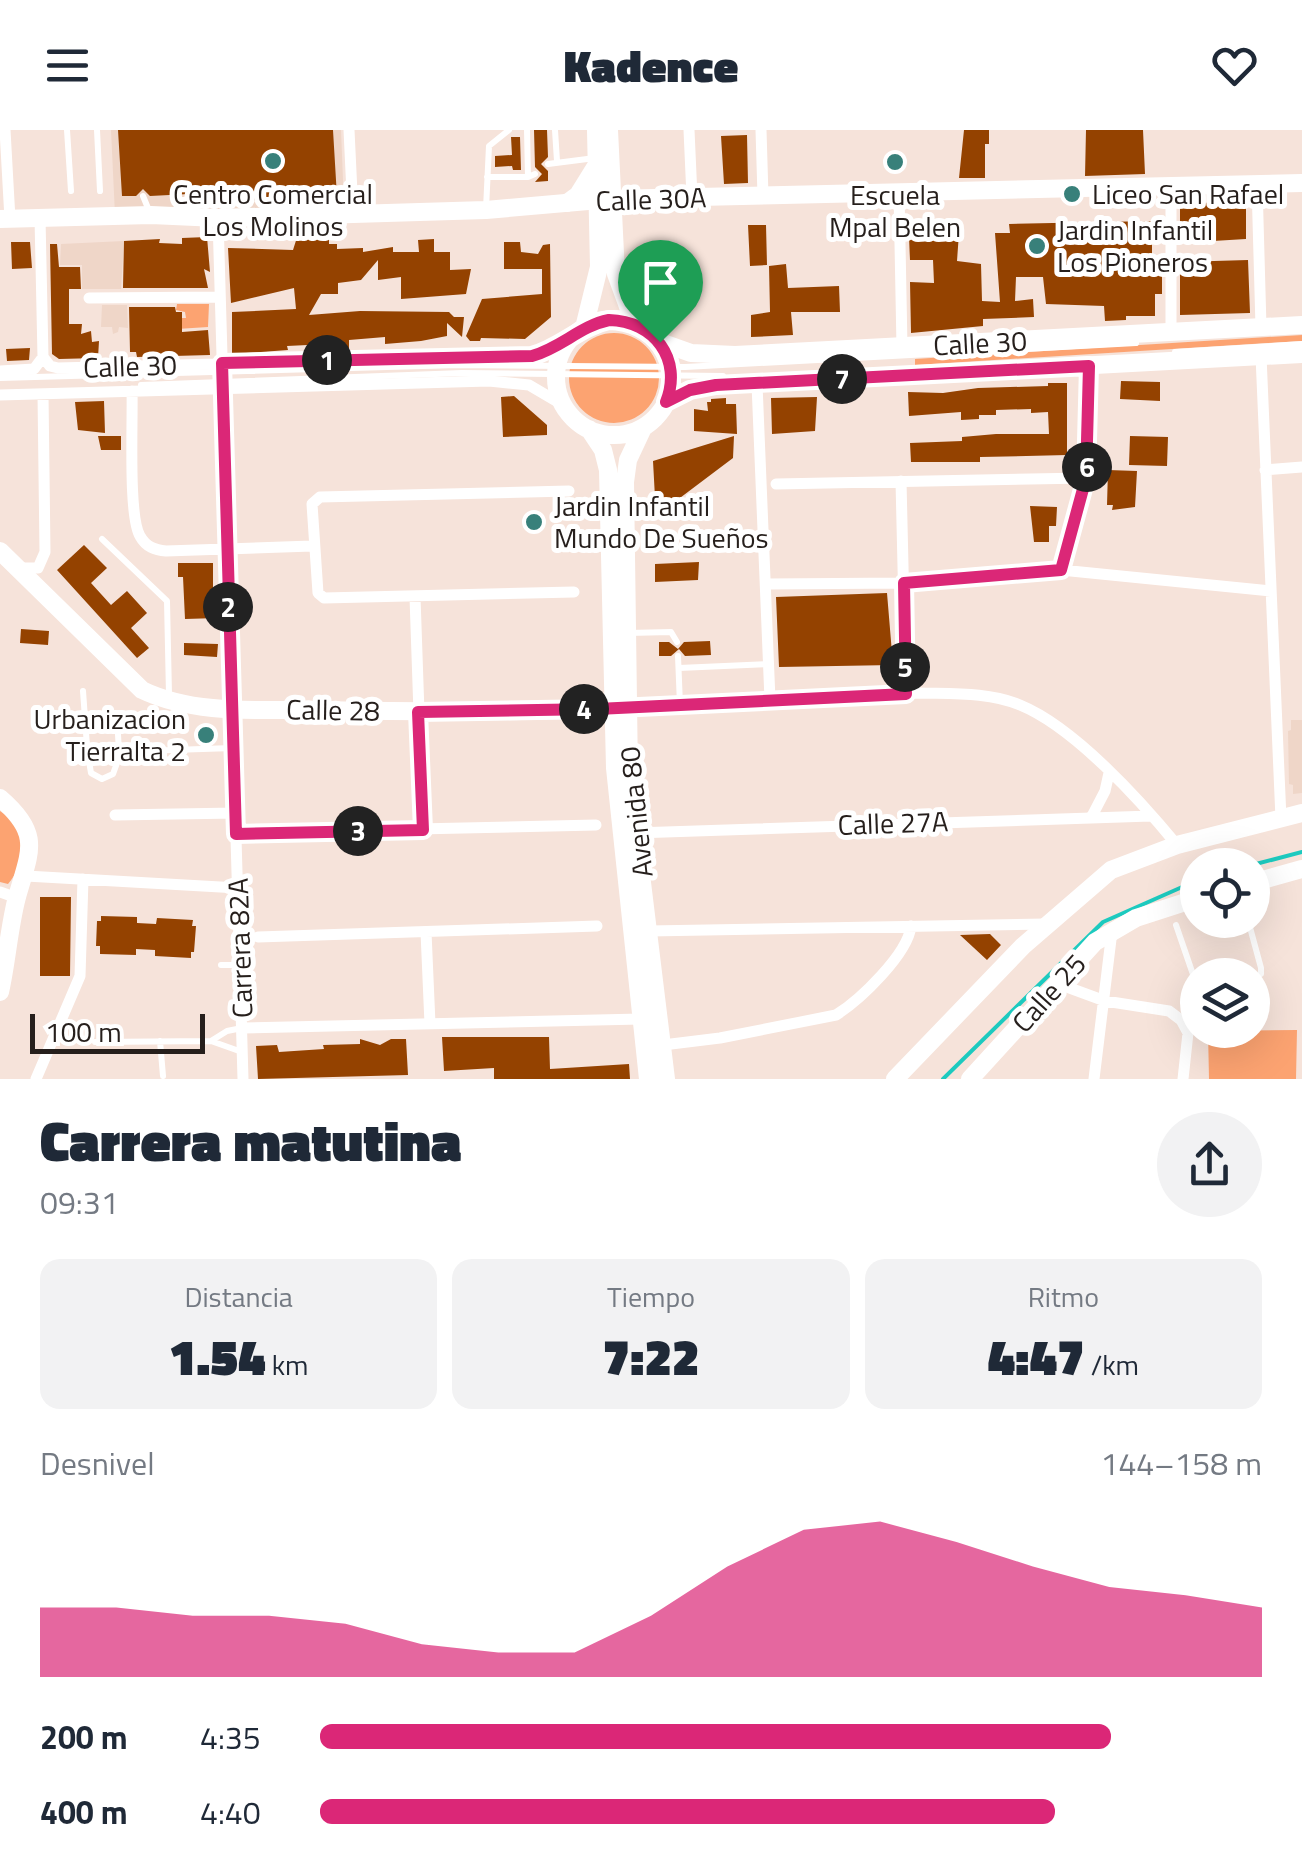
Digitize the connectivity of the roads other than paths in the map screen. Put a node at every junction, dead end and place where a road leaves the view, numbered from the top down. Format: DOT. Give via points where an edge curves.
graph roads {
  1 [pos="5,130"];
  2 [pos="67,130"];
  3 [pos="97,130"];
  4 [pos="349,130"];
  5 [pos="509,130"];
  6 [pos="527,130"];
  7 [pos="555,130"];
  8 [pos="596,130"];
  9 [pos="609,130"];
  10 [pos="689,130"];
  11 [pos="761,130"];
  12 [pos="596,162"];
  13 [pos="488,176"];
  14 [pos="1302,182"];
  15 [pos="1257,184"];
  16 [pos="1170,186"];
  17 [pos="70,191"];
  18 [pos="100,191"];
  19 [pos="900,192"];
  20 [pos="143,196"];
  21 [pos="763,196"];
  22 [pos="692,197"];
  23 [pos="604,200"];
  24 [pos="568,203"];
  25 [pos="486,210"];
  26 [pos="151,214"];
  27 [pos="353,214"];
  28 [pos="40,218"];
  29 [pos="218,218"];
  30 [pos="5,219"];
  31 [pos="220,297"];
  32 [pos="89,298"];
  33 [pos="634,323"];
  34 [pos="1302,325"];
  35 [pos="1261,327"];
  36 [pos="584,328"];
  37 [pos="1171,332"];
  38 [pos="1302,333"];
  39 [pos="568,342"];
  40 [pos="660,342"];
  41 [pos="1302,344"];
  42 [pos="902,348"];
  43 [pos="1302,354"];
  44 [pos="1260,356"];
  45 [pos="43,357"];
  46 [pos="1089,366"];
  47 [pos="557,369"];
  48 [pos="672,371"];
  49 [pos="0,374"];
  50 [pos="222,376"];
  51 [pos="757,384"];
  52 [pos="0,392"];
  53 [pos="132,392"];
  54 [pos="43,394"];
  55 [pos="666,402"];
  56 [pos="563,405"];
  57 [pos="643,428"];
  58 [pos="589,430"];
  59 [pos="1302,466"];
  60 [pos="1265,470"];
  61 [pos="1086,478"];
  62 [pos="901,481"];
  63 [pos="776,484"];
  64 [pos="569,492"];
  65 [pos="102,539"];
  66 [pos="312,546"];
  67 [pos="226,550"];
  68 [pos="0,551"];
  69 [pos="20,568"];
  70 [pos="1061,570"];
  71 [pos="904,583"];
  72 [pos="767,584"];
  73 [pos="1271,591"];
  74 [pos="574,592"];
  75 [pos="416,597"];
  76 [pos="627,634"];
  77 [pos="678,642"];
  78 [pos="678,656"];
  79 [pos="768,664"];
  80 [pos="679,668"];
  81 [pos="83,691"];
  82 [pos="906,694"];
  83 [pos="770,700"];
  84 [pos="170,702"];
  85 [pos="680,704"];
  86 [pos="620,708"];
  87 [pos="230,709"];
  88 [pos="418,712"];
  89 [pos="118,717"];
  90 [pos="232,748"];
  91 [pos="115,752"];
  92 [pos="88,761"];
  93 [pos="1108,773"];
  94 [pos="0,798"];
  95 [pos="236,813"];
  96 [pos="1302,813"];
  97 [pos="115,814"];
  98 [pos="1152,816"];
  99 [pos="1091,818"];
  100 [pos="1281,819"];
  101 [pos="596,825"];
  102 [pos="423,830"];
  103 [pos="635,833"];
  104 [pos="236,834"];
  105 [pos="1177,845"];
  106 [pos="1302,870"];
  107 [pos="26,876"];
  108 [pos="1270,878"];
  109 [pos="83,879"];
  110 [pos="238,888"];
  111 [pos="8,895"];
  112 [pos="1180,904"];
  113 [pos="1045,924"];
  114 [pos="1176,925"];
  115 [pos="597,926"];
  116 [pos="911,926"];
  117 [pos="649,931"];
  118 [pos="1112,931"];
  119 [pos="426,932"];
  120 [pos="258,937"];
  121 [pos="1187,958"];
  122 [pos="221,964"];
  123 [pos="241,965"];
  124 [pos="1056,983"];
  125 [pos="0,992"];
  126 [pos="1105,1001"];
  127 [pos="641,1018"];
  128 [pos="430,1024"];
  129 [pos="243,1028"];
  130 [pos="211,1040"];
  131 [pos="160,1041"];
  132 [pos="95,1042"];
  133 [pos="662,1045"];
  134 [pos="243,1052"];
  135 [pos="164,1076"];
  136 [pos="36,1079"];
  137 [pos="244,1079"];
  138 [pos="648,1079"];
  139 [pos="666,1079"];
  140 [pos="895,1079"];
  141 [pos="970,1079"];
  142 [pos="1094,1079"];
  143 [pos="1183,1079"];
  1 -- 30 [label="street"];
  2 -- 17 [label="lane"];
  3 -- 18 [label="lane"];
  4 -- 27 [label="street"];
  5 -- 13 [label="lane" via="489,146"];
  6 -- 13 [label="lane" via="532,175"];
  7 -- 12 [label="lane" via="552,162"];
  8 -- 12 [label="main road"];
  9 -- 23 [label="main road"];
  10 -- 22 [label="street"];
  11 -- 21 [label="street"];
  12 -- 23 [label="main road"];
  12 -- 24 [label="main road"];
  13 -- 25 [label="lane"];
  14 -- 15 [label="main road, Calle 30A"];
  15 -- 16 [label="main road, Calle 30A"];
  15 -- 35 [label="street"];
  16 -- 19 [label="main road, Calle 30A"];
  16 -- 37 [label="street"];
  19 -- 21 [label="main road, Calle 30A"];
  19 -- 42 [label="street"];
  20 -- 26 [label="lane"];
  21 -- 22 [label="main road, Calle 30A"];
  22 -- 23 [label="main road, Calle 30A"];
  23 -- 24 [label="main road, Calle 30A"];
  23 -- 33 [label="main road" via="616,274"];
  23 -- 36 [label="main road" via="599,266"];
  24 -- 25 [label="main road, Calle 30A"];
  25 -- 27 [label="main road, Calle 30A"];
  26 -- 28 [label="main road, Calle 30A"];
  26 -- 29 [label="main road, Calle 30A"];
  27 -- 29 [label="main road, Calle 30A"];
  28 -- 30 [label="main road, Calle 30A"];
  28 -- 45 [label="street"];
  29 -- 31 [label="street, Carrera 82A"];
  31 -- 32 [label="street"];
  31 -- 50 [label="street, Carrera 82A"];
  33 -- 36 [label="main road" via="609,320"];
  33 -- 40 [label="main road"];
  34 -- 35 [label="main road, Calle 30"];
  35 -- 37 [label="main road, Calle 30"];
  36 -- 39 [label="main road"];
  37 -- 42 [label="main road, Calle 30"];
  38 -- 48 [label="lane"];
  39 -- 47 [label="main road"];
  39 -- 50 [label="street, Calle 30" via="532,356"];
  40 -- 42 [label="main road, Calle 30" via="712,355"];
  40 -- 48 [label="main road"];
  41 -- 48 [label="lane" via="772,376"];
  43 -- 44 [label="main road, Calle 30"];
  44 -- 46 [label="main road, Calle 30"];
  44 -- 60 [label="street"];
  45 -- 49 [label="street, Calle 30" via="34,368"];
  45 -- 50 [label="street, Calle 30" via="58,368"];
  46 -- 51 [label="main road, Calle 30"];
  46 -- 61 [label="street"];
  47 -- 48 [label="lane"];
  47 -- 50 [label="lane" via="458,365"];
  47 -- 56 [label="main road"];
  48 -- 55 [label="main road"];
  49 -- 50 [label="lane"];
  50 -- 52 [label="lane"];
  50 -- 53 [label="street, Calle 30"];
  50 -- 56 [label="street, Calle 30" via="507,382 536,387"];
  50 -- 67 [label="street, Carrera 82A"];
  51 -- 55 [label="main road, Calle 30" via="702,387"];
  51 -- 72 [label="street"];
  52 -- 54 [label="street, Calle 30"];
  53 -- 54 [label="street, Calle 30"];
  53 -- 67 [label="street" via="135,521 144,542 158,551"];
  54 -- 69 [label="street" via="45,552 38,568"];
  55 -- 57 [label="main road"];
  56 -- 58 [label="main road"];
  57 -- 58 [label="main road" via="616,435"];
  57 -- 76 [label="main road, Avenida 80" via="626,469"];
  58 -- 86 [label="main road, Avenida 80" via="608,470"];
  59 -- 60 [label="street"];
  60 -- 73 [label="street"];
  61 -- 62 [label="street"];
  61 -- 70 [label="street"];
  62 -- 63 [label="street"];
  62 -- 71 [label="street"];
  64 -- 66 [label="street" via="315,498"];
  65 -- 84 [label="lane" via="167,601"];
  66 -- 67 [label="street"];
  66 -- 75 [label="street" via="318,593 333,599"];
  67 -- 87 [label="street, Carrera 82A"];
  68 -- 69 [label="main road, Calle 28"];
  69 -- 84 [label="main road, Calle 28" via="142,690"];
  70 -- 71 [label="street"];
  70 -- 73 [label="street"];
  71 -- 72 [label="street"];
  71 -- 82 [label="street"];
  72 -- 79 [label="street"];
  73 -- 100 [label="street"];
  74 -- 75 [label="street"];
  75 -- 88 [label="street"];
  76 -- 77 [label="lane" via="672,632"];
  76 -- 86 [label="main road, Avenida 80"];
  78 -- 80 [label="lane"];
  79 -- 80 [label="lane"];
  79 -- 83 [label="street"];
  80 -- 85 [label="lane"];
  81 -- 92 [label="lane"];
  82 -- 83 [label="street, Calle 28"];
  82 -- 93 [label="street, Calle 28" via="967,694 1020,704 1062,730"];
  83 -- 85 [label="street, Calle 28"];
  84 -- 87 [label="main road, Calle 28"];
  85 -- 86 [label="street, Calle 28"];
  86 -- 88 [label="main road, Calle 28"];
  86 -- 103 [label="main road, Avenida 80"];
  86 -- 127 [label="main road, Avenida 80" via="620,825"];
  87 -- 88 [label="main road, Calle 28"];
  87 -- 90 [label="street, Carrera 82A"];
  88 -- 102 [label="street"];
  89 -- 91 [label="lane"];
  90 -- 91 [label="lane"];
  90 -- 95 [label="street, Carrera 82A"];
  91 -- 92 [label="lane" via="102,750"];
  91 -- 92 [label="lane" via="113,774 102,779"];
  93 -- 98 [label="street, Calle 28"];
  93 -- 99 [label="street"];
  94 -- 107 [label="main road" via="24,821"];
  95 -- 97 [label="street"];
  95 -- 104 [label="street, Carrera 82A"];
  96 -- 100 [label="main road"];
  98 -- 99 [label="street, Calle 27A"];
  98 -- 105 [label="street, Calle 28"];
  99 -- 103 [label="street, Calle 27A"];
  100 -- 105 [label="main road"];
  101 -- 102 [label="street"];
  102 -- 104 [label="street"];
  103 -- 117 [label="main road, Avenida 80"];
  104 -- 110 [label="street, Carrera 82A"];
  105 -- 113 [label="main road" via="1111,870"];
  106 -- 108 [label="main road"];
  107 -- 109 [label="street"];
  107 -- 111 [label="main road"];
  109 -- 110 [label="street"];
  109 -- 136 [label="street" via="80,976"];
  110 -- 123 [label="street, Carrera 82A"];
  111 -- 125 [label="main road"];
  112 -- 118 [label="main road, Calle 25"];
  113 -- 116 [label="street"];
  113 -- 140 [label="main road, Calle 25"];
  114 -- 121 [label="lane"];
  115 -- 119 [label="street"];
  116 -- 117 [label="street"];
  116 -- 133 [label="street" via="904,948 836,1015"];
  117 -- 133 [label="main road, Avenida 80"];
  118 -- 124 [label="main road, Calle 25"];
  118 -- 126 [label="street"];
  119 -- 120 [label="street"];
  119 -- 128 [label="street"];
  122 -- 123 [label="lane"];
  123 -- 129 [label="street, Carrera 82A"];
  124 -- 126 [label="street"];
  124 -- 141 [label="main road, Calle 25"];
  126 -- 142 [label="street"];
  126 -- 143 [label="street" via="1169,1011 1181,1020 1188,1033"];
  127 -- 128 [label="street"];
  127 -- 138 [label="main road, Avenida 80"];
  128 -- 129 [label="street"];
  129 -- 130 [label="lane"];
  129 -- 134 [label="street, Carrera 82A"];
  130 -- 131 [label="lane"];
  130 -- 134 [label="lane"];
  131 -- 132 [label="lane"];
  131 -- 135 [label="lane"];
  133 -- 139 [label="main road, Avenida 80"];
  134 -- 137 [label="street, Carrera 82A"];
}
